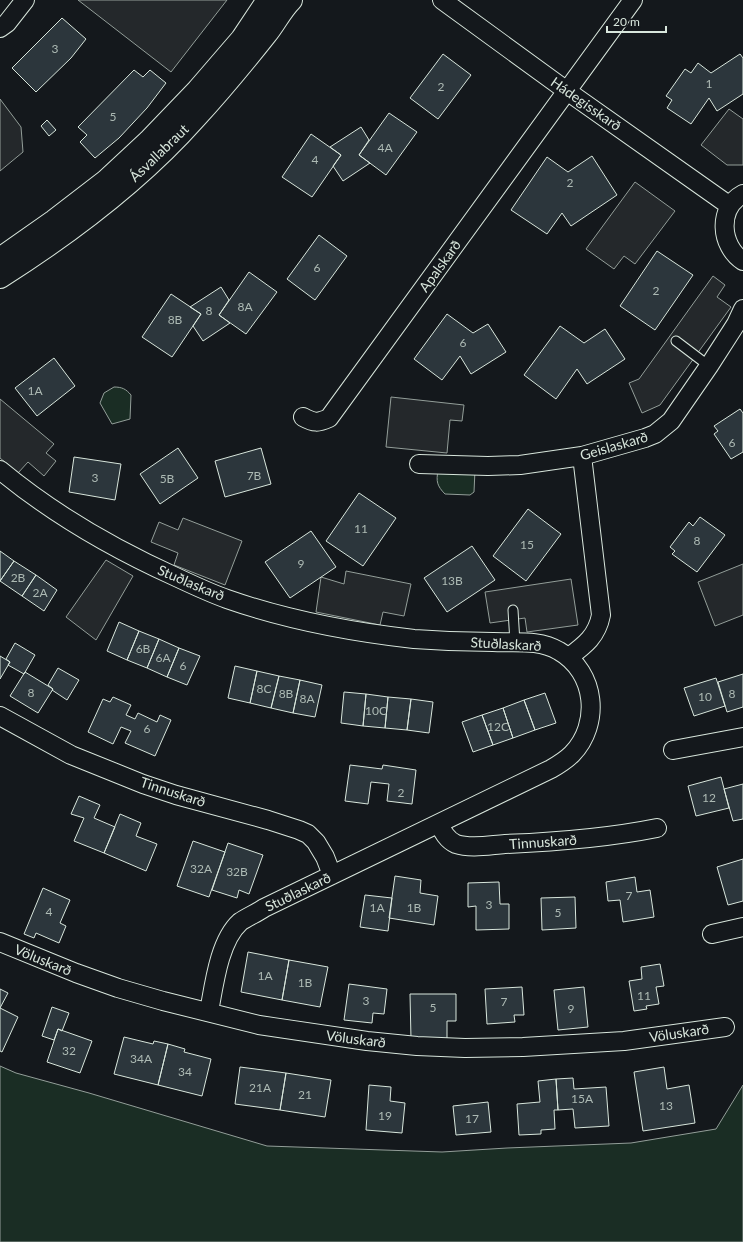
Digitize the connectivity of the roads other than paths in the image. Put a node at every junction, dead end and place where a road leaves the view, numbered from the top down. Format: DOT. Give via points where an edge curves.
graph roads {
  1 [pos="25,0"];
  2 [pos="268,0"];
  3 [pos="291,0"];
  4 [pos="442,0"];
  5 [pos="633,0"];
  6 [pos="0,28"];
  7 [pos="567,91"];
  8 [pos="737,200"];
  9 [pos="0,259"];
  10 [pos="743,261"];
  11 [pos="0,277"];
  12 [pos="743,309"];
  13 [pos="676,341"];
  14 [pos="709,366"];
  15 [pos="303,417"];
  16 [pos="582,456"];
  17 [pos="419,464"];
  18 [pos="0,470"];
  19 [pos="513,610"];
  20 [pos="516,643"];
  21 [pos="568,657"];
  22 [pos="0,716"];
  23 [pos="743,737"];
  24 [pos="673,750"];
  25 [pos="439,824"];
  26 [pos="656,828"];
  27 [pos="332,875"];
  28 [pos="743,928"];
  29 [pos="712,934"];
  30 [pos="0,942"];
  31 [pos="209,1012"];
  32 [pos="725,1027"];
  1 -- 6 [label="street"];
  2 -- 9 [label="main road, Ásvallabraut" via="242,39 149,141 106,181"];
  3 -- 11 [label="main road, Ásvallabraut" via="223,87 152,162 57,239"];
  4 -- 7 [label="street, Hádegisskarð"];
  5 -- 7 [label="street, Apalskarð"];
  7 -- 8 [label="street, Hádegisskarð"];
  7 -- 15 [label="street, Apalskarð" via="329,418 319,422"];
  8 -- 10 [label="street" via="726,214 725,233 732,251"];
  12 -- 14 [label="street, Geislaskarð"];
  13 -- 14 [label="lane"];
  14 -- 16 [label="street, Geislaskarð" via="671,421 659,431 645,438"];
  16 -- 17 [label="street, Geislaskarð" via="520,465"];
  16 -- 21 [label="street" via="601,615 600,623 592,637"];
  18 -- 20 [label="street, Stuðlaskarð" via="70,521 136,559 228,599 295,618 367,632 416,639"];
  19 -- 20 [label="lane"];
  20 -- 21 [label="street, Stuðlaskarð" via="544,644"];
  21 -- 25 [label="street, Stuðlaskarð" via="585,679 590,696 586,733 572,754 551,769"];
  22 -- 27 [label="street, Tinnuskarð" via="71,755 143,784 308,834 325,857"];
  23 -- 24 [label="street"];
  25 -- 26 [label="street, Tinnuskarð" via="447,838 455,843 474,846 595,838"];
  25 -- 27 [label="street, Stuðlaskarð"];
  27 -- 31 [label="street, Stuðlaskarð" via="241,922 227,940"];
  28 -- 29 [label="street"];
  30 -- 31 [label="street, Völuskarð" via="118,988"];
  31 -- 32 [label="street, Völuskarð" via="259,1025 314,1034 410,1045 465,1048 624,1041"];
}
